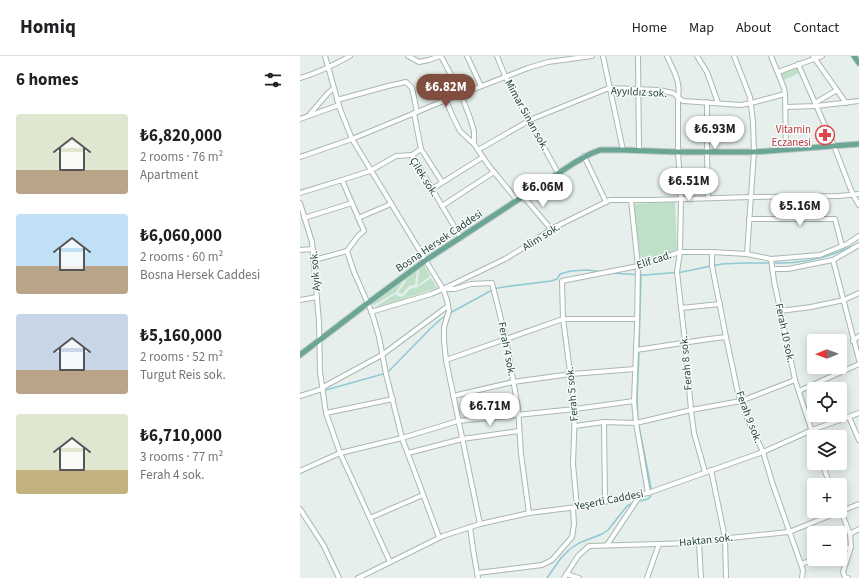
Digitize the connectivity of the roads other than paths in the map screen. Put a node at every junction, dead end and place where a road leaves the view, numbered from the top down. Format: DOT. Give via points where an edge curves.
graph roads {
  1 [pos="325,56"];
  2 [pos="350,56"];
  3 [pos="408,56"];
  4 [pos="440,56"];
  5 [pos="467,56"];
  6 [pos="497,56"];
  7 [pos="592,56"];
  8 [pos="603,56"];
  9 [pos="638,56"];
  10 [pos="667,56"];
  11 [pos="697,56"];
  12 [pos="734,56"];
  13 [pos="771,56"];
  14 [pos="822,56"];
  15 [pos="854,56"];
  16 [pos="814,57"];
  17 [pos="859,63"];
  18 [pos="798,64"];
  19 [pos="328,68"];
  20 [pos="778,72"];
  21 [pos="506,76"];
  22 [pos="300,78"];
  23 [pos="481,86"];
  24 [pos="334,88"];
  25 [pos="609,88"];
  26 [pos="639,90"];
  27 [pos="837,90"];
  28 [pos="461,94"];
  29 [pos="785,94"];
  30 [pos="678,97"];
  31 [pos="446,100"];
  32 [pos="859,101"];
  33 [pos="338,102"];
  34 [pos="707,102"];
  35 [pos="718,103"];
  36 [pos="751,103"];
  37 [pos="846,103"];
  38 [pos="816,105"];
  39 [pos="786,107"];
  40 [pos="415,112"];
  41 [pos="308,116"];
  42 [pos="300,119"];
  43 [pos="530,120"];
  44 [pos="352,139"];
  45 [pos="474,144"];
  46 [pos="859,144"];
  47 [pos="834,146"];
  48 [pos="421,149"];
  49 [pos="478,150"];
  50 [pos="622,150"];
  51 [pos="639,150"];
  52 [pos="786,150"];
  53 [pos="678,152"];
  54 [pos="707,152"];
  55 [pos="754,152"];
  56 [pos="412,154"];
  57 [pos="584,156"];
  58 [pos="300,157"];
  59 [pos="484,157"];
  60 [pos="370,171"];
  61 [pos="494,172"];
  62 [pos="558,173"];
  63 [pos="342,180"];
  64 [pos="442,182"];
  65 [pos="432,189"];
  66 [pos="300,192"];
  67 [pos="859,194"];
  68 [pos="853,195"];
  69 [pos="523,196"];
  70 [pos="751,197"];
  71 [pos="708,198"];
  72 [pos="681,199"];
  73 [pos="518,200"];
  74 [pos="631,200"];
  75 [pos="606,202"];
  76 [pos="300,203"];
  77 [pos="352,203"];
  78 [pos="391,204"];
  79 [pos="859,205"];
  80 [pos="442,206"];
  81 [pos="304,218"];
  82 [pos="358,218"];
  83 [pos="749,219"];
  84 [pos="551,229"];
  85 [pos="859,236"];
  86 [pos="461,238"];
  87 [pos="859,245"];
  88 [pos="842,246"];
  89 [pos="313,249"];
  90 [pos="300,250"];
  91 [pos="347,251"];
  92 [pos="680,252"];
  93 [pos="712,252"];
  94 [pos="747,254"];
  95 [pos="771,259"];
  96 [pos="314,260"];
  97 [pos="426,260"];
  98 [pos="833,260"];
  99 [pos="638,266"];
  100 [pos="772,268"];
  101 [pos="562,281"];
  102 [pos="443,289"];
  103 [pos="859,293"];
  104 [pos="317,297"];
  105 [pos="300,300"];
  106 [pos="843,300"];
  107 [pos="368,303"];
  108 [pos="720,304"];
  109 [pos="448,306"];
  110 [pos="681,308"];
  111 [pos="780,311"];
  112 [pos="371,312"];
  113 [pos="563,319"];
  114 [pos="637,319"];
  115 [pos="859,336"];
  116 [pos="726,337"];
  117 [pos="506,339"];
  118 [pos="319,341"];
  119 [pos="853,341"];
  120 [pos="685,342"];
  121 [pos="636,350"];
  122 [pos="382,355"];
  123 [pos="300,356"];
  124 [pos="446,360"];
  125 [pos="859,360"];
  126 [pos="859,364"];
  127 [pos="636,369"];
  128 [pos="571,374"];
  129 [pos="795,380"];
  130 [pos="513,382"];
  131 [pos="322,389"];
  132 [pos="799,391"];
  133 [pos="300,396"];
  134 [pos="453,396"];
  135 [pos="393,399"];
  136 [pos="634,401"];
  137 [pos="741,401"];
  138 [pos="575,409"];
  139 [pos="691,410"];
  140 [pos="326,412"];
  141 [pos="859,413"];
  142 [pos="518,415"];
  143 [pos="849,417"];
  144 [pos="458,421"];
  145 [pos="604,422"];
  146 [pos="636,423"];
  147 [pos="575,426"];
  148 [pos="812,430"];
  149 [pos="519,431"];
  150 [pos="807,432"];
  151 [pos="402,438"];
  152 [pos="462,439"];
  153 [pos="859,440"];
  154 [pos="763,452"];
  155 [pos="340,453"];
  156 [pos="408,453"];
  157 [pos="711,470"];
  158 [pos="300,472"];
  159 [pos="705,472"];
  160 [pos="648,493"];
  161 [pos="641,494"];
  162 [pos="423,495"];
  163 [pos="605,502"];
  164 [pos="859,504"];
  165 [pos="575,507"];
  166 [pos="847,508"];
  167 [pos="300,509"];
  168 [pos="529,513"];
  169 [pos="370,518"];
  170 [pos="821,518"];
  171 [pos="843,518"];
  172 [pos="480,524"];
  173 [pos="470,527"];
  174 [pos="859,529"];
  175 [pos="789,532"];
  176 [pos="850,534"];
  177 [pos="439,537"];
  178 [pos="725,538"];
  179 [pos="699,542"];
  180 [pos="659,544"];
  181 [pos="607,545"];
  182 [pos="851,547"];
  183 [pos="847,548"];
  184 [pos="390,562"];
  185 [pos="807,562"];
  186 [pos="801,564"];
  187 [pos="478,576"];
  188 [pos="565,576"];
  189 [pos="339,578"];
  190 [pos="358,578"];
  191 [pos="579,578"];
  192 [pos="647,578"];
  193 [pos="701,578"];
  194 [pos="726,578"];
  195 [pos="802,578"];
  196 [pos="848,578"];
  1 -- 19 [label="street"];
  2 -- 19 [label="street"];
  3 -- 4 [label="street" via="419,62"];
  4 -- 28 [label="street"];
  5 -- 23 [label="street"];
  6 -- 21 [label="street, Mimar Sinan sok."];
  7 -- 21 [label="street" via="543,63"];
  8 -- 25 [label="street"];
  9 -- 26 [label="street"];
  10 -- 30 [label="street, Ferah 8 sok." via="680,89"];
  11 -- 35 [label="street" via="707,72"];
  12 -- 36 [label="street"];
  13 -- 20 [label="street"];
  14 -- 16 [label="street"];
  15 -- 17 [label="main road"];
  16 -- 18 [label="street"];
  16 -- 27 [label="street"];
  18 -- 20 [label="street"];
  18 -- 38 [label="street"];
  19 -- 22 [label="street"];
  19 -- 24 [label="street"];
  20 -- 29 [label="street"];
  21 -- 23 [label="street"];
  21 -- 43 [label="street, Mimar Sinan sok."];
  23 -- 28 [label="street"];
  24 -- 33 [label="street"];
  24 -- 41 [label="street"];
  25 -- 26 [label="street, Ayyıldız sok."];
  25 -- 43 [label="street, Ayyıldız sok."];
  25 -- 50 [label="street"];
  26 -- 30 [label="street, Ayyıldız sok." via="659,90 673,93"];
  26 -- 51 [label="street"];
  27 -- 37 [label="street"];
  27 -- 38 [label="street"];
  28 -- 31 [label="street"];
  28 -- 45 [label="street" via="474,131"];
  29 -- 36 [label="street, Ayyıldız sok."];
  29 -- 39 [label="street"];
  30 -- 34 [label="street, Ayyıldız sok." via="683,101"];
  30 -- 53 [label="street, Ferah 8 sok."];
  31 -- 40 [label="street"];
  31 -- 45 [label="street" via="460,132"];
  32 -- 37 [label="street"];
  33 -- 40 [label="street" via="406,82 412,88"];
  33 -- 41 [label="street"];
  33 -- 44 [label="street"];
  34 -- 35 [label="street, Ayyıldız sok."];
  34 -- 54 [label="street"];
  35 -- 36 [label="street, Ayyıldız sok."];
  36 -- 55 [label="street"];
  37 -- 38 [label="street"];
  38 -- 39 [label="street"];
  38 -- 47 [label="street"];
  39 -- 52 [label="street"];
  40 -- 44 [label="street"];
  40 -- 48 [label="street"];
  41 -- 42 [label="street"];
  43 -- 49 [label="street, Ayyıldız sok."];
  43 -- 62 [label="street, Mimar Sinan sok."];
  44 -- 58 [label="street"];
  44 -- 60 [label="street"];
  45 -- 49 [label="street"];
  46 -- 47 [label="main road, Bosna Hersek Caddesi"];
  47 -- 52 [label="main road, Bosna Hersek Caddesi"];
  47 -- 68 [label="street"];
  48 -- 56 [label="street"];
  48 -- 64 [label="street"];
  49 -- 59 [label="street"];
  50 -- 51 [label="main road, Bosna Hersek Caddesi"];
  50 -- 57 [label="main road, Bosna Hersek Caddesi" via="600,150"];
  51 -- 53 [label="main road, Bosna Hersek Caddesi"];
  52 -- 55 [label="main road, Bosna Hersek Caddesi"];
  53 -- 54 [label="main road, Bosna Hersek Caddesi"];
  53 -- 72 [label="street, Ferah 8 sok."];
  54 -- 55 [label="main road, Bosna Hersek Caddesi"];
  54 -- 71 [label="street"];
  55 -- 70 [label="street"];
  56 -- 60 [label="street, Çilek sok." via="396,156"];
  56 -- 65 [label="street, Çilek sok."];
  57 -- 62 [label="main road, Bosna Hersek Caddesi"];
  57 -- 75 [label="street"];
  59 -- 61 [label="street"];
  59 -- 64 [label="street"];
  60 -- 63 [label="street, Çilek sok."];
  60 -- 78 [label="street"];
  61 -- 73 [label="street"];
  61 -- 80 [label="street"];
  62 -- 69 [label="main road, Bosna Hersek Caddesi"];
  63 -- 66 [label="street, Çilek sok."];
  63 -- 77 [label="street"];
  64 -- 65 [label="street"];
  65 -- 80 [label="street, Çilek sok."];
  67 -- 68 [label="street, Alim sok."];
  68 -- 70 [label="street, Alim sok."];
  68 -- 79 [label="street"];
  69 -- 73 [label="main road, Bosna Hersek Caddesi"];
  69 -- 84 [label="street"];
  70 -- 71 [label="street, Alim sok."];
  70 -- 83 [label="street"];
  71 -- 72 [label="street, Alim sok."];
  72 -- 74 [label="street, Alim sok."];
  72 -- 92 [label="street, Ferah 8 sok."];
  73 -- 86 [label="main road, Bosna Hersek Caddesi"];
  74 -- 75 [label="street, Alim sok."];
  74 -- 99 [label="street"];
  75 -- 84 [label="street, Alim sok."];
  76 -- 81 [label="street, Ayık sok."];
  77 -- 81 [label="street"];
  77 -- 82 [label="street"];
  78 -- 82 [label="street"];
  78 -- 97 [label="street"];
  80 -- 86 [label="street, Çilek sok."];
  81 -- 89 [label="street, Ayık sok."];
  82 -- 91 [label="street" via="364,231"];
  83 -- 88 [label="street" via="835,219"];
  83 -- 94 [label="street"];
  84 -- 102 [label="street, Alim sok." via="505,259"];
  85 -- 88 [label="street"];
  86 -- 97 [label="main road, Bosna Hersek Caddesi"];
  87 -- 98 [label="street"];
  88 -- 95 [label="street" via="820,255"];
  89 -- 90 [label="street"];
  89 -- 96 [label="street, Ayık sok."];
  91 -- 96 [label="street"];
  91 -- 107 [label="street"];
  92 -- 93 [label="street, Elif cad."];
  92 -- 99 [label="street, Elif cad."];
  92 -- 110 [label="street, Ferah 8 sok." via="677,272"];
  93 -- 94 [label="street, Elif cad."];
  93 -- 108 [label="street, Ferah 9 sok." via="712,266"];
  94 -- 95 [label="street"];
  95 -- 100 [label="street, Ferah 10 sok."];
  96 -- 104 [label="street, Ayık sok."];
  97 -- 102 [label="street"];
  97 -- 107 [label="main road, Bosna Hersek Caddesi"];
  98 -- 100 [label="street" via="788,269"];
  98 -- 106 [label="street"];
  99 -- 101 [label="street, Elif cad."];
  99 -- 114 [label="street"];
  100 -- 111 [label="street, Ferah 10 sok."];
  101 -- 113 [label="street, Ferah 5 sok."];
  102 -- 109 [label="street"];
  102 -- 112 [label="street"];
  102 -- 117 [label="street, Ferah 4 sok." via="492,283"];
  103 -- 106 [label="street"];
  104 -- 105 [label="street"];
  104 -- 118 [label="street, Ayık sok."];
  106 -- 111 [label="street"];
  106 -- 119 [label="street"];
  107 -- 112 [label="street"];
  107 -- 118 [label="main road, Bosna Hersek Caddesi"];
  108 -- 110 [label="street"];
  108 -- 116 [label="street, Ferah 9 sok."];
  109 -- 122 [label="street"];
  109 -- 124 [label="street" via="444,326"];
  110 -- 120 [label="street, Ferah 8 sok."];
  111 -- 129 [label="street, Ferah 10 sok."];
  112 -- 122 [label="street"];
  113 -- 114 [label="street"];
  113 -- 117 [label="street"];
  113 -- 128 [label="street, Ferah 5 sok."];
  114 -- 121 [label="street"];
  115 -- 119 [label="street"];
  116 -- 120 [label="street"];
  116 -- 137 [label="street, Ferah 9 sok."];
  117 -- 124 [label="street"];
  117 -- 130 [label="street, Ferah 4 sok."];
  118 -- 123 [label="main road, Bosna Hersek Caddesi"];
  118 -- 131 [label="street, Ayık sok."];
  119 -- 125 [label="street"];
  120 -- 121 [label="street"];
  120 -- 139 [label="street, Ferah 8 sok."];
  121 -- 127 [label="street"];
  122 -- 131 [label="street"];
  122 -- 135 [label="street"];
  124 -- 134 [label="street"];
  126 -- 132 [label="street"];
  127 -- 128 [label="street"];
  127 -- 136 [label="street"];
  128 -- 130 [label="street"];
  128 -- 138 [label="street, Ferah 5 sok."];
  129 -- 132 [label="street, Ferah 10 sok."];
  129 -- 137 [label="street"];
  130 -- 134 [label="street"];
  130 -- 142 [label="street, Ferah 4 sok."];
  131 -- 133 [label="street"];
  131 -- 140 [label="street, Ayık sok."];
  132 -- 148 [label="street, Ferah 10 sok."];
  134 -- 144 [label="street"];
  135 -- 140 [label="street"];
  135 -- 151 [label="street"];
  136 -- 138 [label="street"];
  136 -- 146 [label="street"];
  137 -- 139 [label="street"];
  137 -- 154 [label="street, Ferah 9 sok."];
  138 -- 142 [label="street"];
  138 -- 147 [label="street, Ferah 5 sok."];
  139 -- 146 [label="street"];
  139 -- 159 [label="street, Ferah 8 sok." via="694,433"];
  140 -- 155 [label="street, Ayık sok."];
  141 -- 143 [label="street, Yeşerti Caddesi"];
  142 -- 144 [label="street"];
  142 -- 149 [label="street, Ferah 4 sok."];
  143 -- 148 [label="street, Yeşerti Caddesi"];
  143 -- 153 [label="street"];
  144 -- 151 [label="street"];
  144 -- 152 [label="street"];
  145 -- 146 [label="street"];
  145 -- 147 [label="street"];
  145 -- 163 [label="street"];
  146 -- 160 [label="street"];
  147 -- 165 [label="street, Ferah 5 sok."];
  149 -- 152 [label="street"];
  149 -- 168 [label="street, Ferah 4 sok."];
  150 -- 154 [label="street, Yeşerti Caddesi"];
  151 -- 155 [label="street"];
  151 -- 156 [label="street"];
  152 -- 156 [label="street"];
  152 -- 172 [label="street"];
  154 -- 157 [label="street, Yeşerti Caddesi"];
  154 -- 175 [label="street, Ferah 9 sok."];
  155 -- 158 [label="street"];
  155 -- 169 [label="street, Ayık sok."];
  156 -- 162 [label="street"];
  157 -- 159 [label="street, Yeşerti Caddesi"];
  157 -- 178 [label="street"];
  159 -- 160 [label="street, Yeşerti Caddesi"];
  160 -- 161 [label="street, Yeşerti Caddesi"];
  161 -- 163 [label="street, Yeşerti Caddesi"];
  161 -- 181 [label="street"];
  162 -- 169 [label="street"];
  162 -- 177 [label="street"];
  163 -- 165 [label="street, Yeşerti Caddesi"];
  164 -- 166 [label="street, Haktan sok."];
  165 -- 168 [label="street, Yeşerti Caddesi"];
  165 -- 187 [label="street, Ferah 5 sok." via="572,537 552,560 542,565"];
  167 -- 189 [label="street" via="324,546"];
  168 -- 172 [label="street, Yeşerti Caddesi"];
  169 -- 184 [label="street, Ayık sok."];
  170 -- 175 [label="street, Haktan sok."];
  171 -- 176 [label="street"];
  172 -- 173 [label="street, Yeşerti Caddesi"];
  173 -- 177 [label="street, Yeşerti Caddesi"];
  173 -- 187 [label="street"];
  174 -- 176 [label="street"];
  175 -- 178 [label="street, Haktan sok."];
  175 -- 186 [label="street, Ferah 9 sok."];
  176 -- 182 [label="street"];
  177 -- 184 [label="street, Yeşerti Caddesi"];
  178 -- 179 [label="street, Haktan sok."];
  178 -- 194 [label="street"];
  179 -- 180 [label="street, Haktan sok."];
  179 -- 193 [label="street"];
  180 -- 181 [label="street, Haktan sok."];
  180 -- 192 [label="street"];
  181 -- 188 [label="street, Haktan sok." via="589,546 578,556"];
  182 -- 183 [label="street"];
  182 -- 196 [label="street" via="843,574"];
  184 -- 190 [label="street, Yeşerti Caddesi"];
  185 -- 186 [label="street"];
  186 -- 195 [label="street, Ferah 9 sok."];
  188 -- 191 [label="street"];
}
